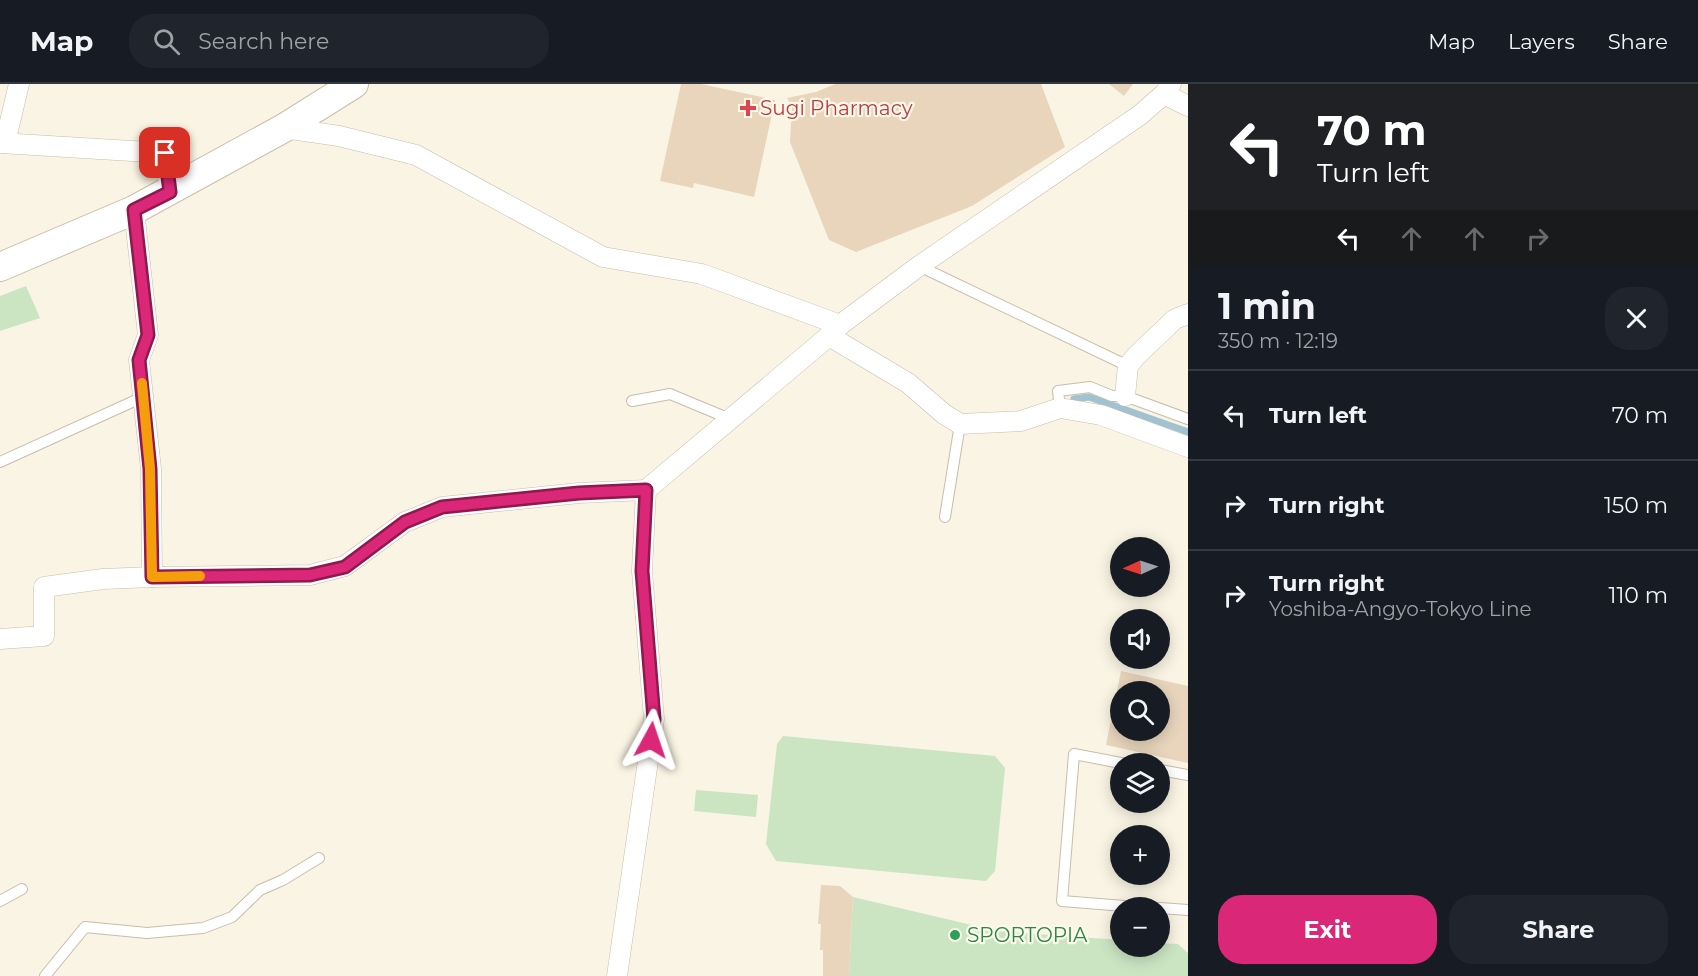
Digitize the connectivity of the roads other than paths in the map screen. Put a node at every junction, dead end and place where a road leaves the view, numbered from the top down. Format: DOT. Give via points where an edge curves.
graph roads {
  1 [pos="19,84"];
  2 [pos="354,84"];
  3 [pos="1167,89"];
  4 [pos="1188,106"];
  5 [pos="284,128"];
  6 [pos="2,143"];
  7 [pos="170,192"];
  8 [pos="134,210"];
  9 [pos="919,266"];
  10 [pos="0,267"];
  11 [pos="1188,314"];
  12 [pos="835,330"];
  13 [pos="1128,366"];
  14 [pos="1125,396"];
  15 [pos="143,397"];
  16 [pos="632,400"];
  17 [pos="1060,408"];
  18 [pos="730,419"];
  19 [pos="1188,419"];
  20 [pos="960,424"];
  21 [pos="1188,447"];
  22 [pos="0,462"];
  23 [pos="646,490"];
  24 [pos="945,517"];
  25 [pos="152,577"];
  26 [pos="0,639"];
  27 [pos="1110,761"];
  28 [pos="1170,772"];
  29 [pos="1188,775"];
  30 [pos="320,858"];
  31 [pos="22,889"];
  32 [pos="0,901"];
  33 [pos="1110,905"];
  34 [pos="1170,909"];
  35 [pos="1188,910"];
  36 [pos="45,976"];
  37 [pos="617,976"];
  1 -- 6 [label="street"];
  2 -- 5 [label="main road"];
  3 -- 4 [label="street"];
  3 -- 9 [label="street" via="1140,115"];
  5 -- 7 [label="main road"];
  5 -- 12 [label="street" via="416,154 603,257 702,274"];
  6 -- 7 [label="street" via="165,153"];
  7 -- 8 [label="main road"];
  8 -- 10 [label="main road"];
  8 -- 15 [label="street" via="148,335 139,360"];
  9 -- 12 [label="street"];
  9 -- 13 [label="lane"];
  11 -- 13 [label="street" via="1175,319"];
  12 -- 18 [label="street"];
  12 -- 20 [label="street"];
  13 -- 14 [label="street"];
  14 -- 17 [label="lane" via="1112,396 1090,387 1058,392"];
  14 -- 19 [label="lane"];
  15 -- 22 [label="lane"];
  15 -- 25 [label="street" via="150,469"];
  16 -- 18 [label="lane" via="670,394"];
  17 -- 20 [label="street" via="1022,421"];
  17 -- 21 [label="street" via="1101,415"];
  18 -- 23 [label="street"];
  20 -- 24 [label="lane"];
  23 -- 25 [label="street" via="442,507 405,522 345,567 310,575"];
  23 -- 37 [label="street" via="642,571 654,719"];
  25 -- 26 [label="street" via="44,587 44,636"];
  27 -- 33 [label="lane" via="1074,754 1062,901"];
  28 -- 29 [label="lane"];
  30 -- 36 [label="lane" via="260,890 232,917 203,928 147,933 85,927"];
  31 -- 32 [label="lane"];
  34 -- 35 [label="lane"];
}
